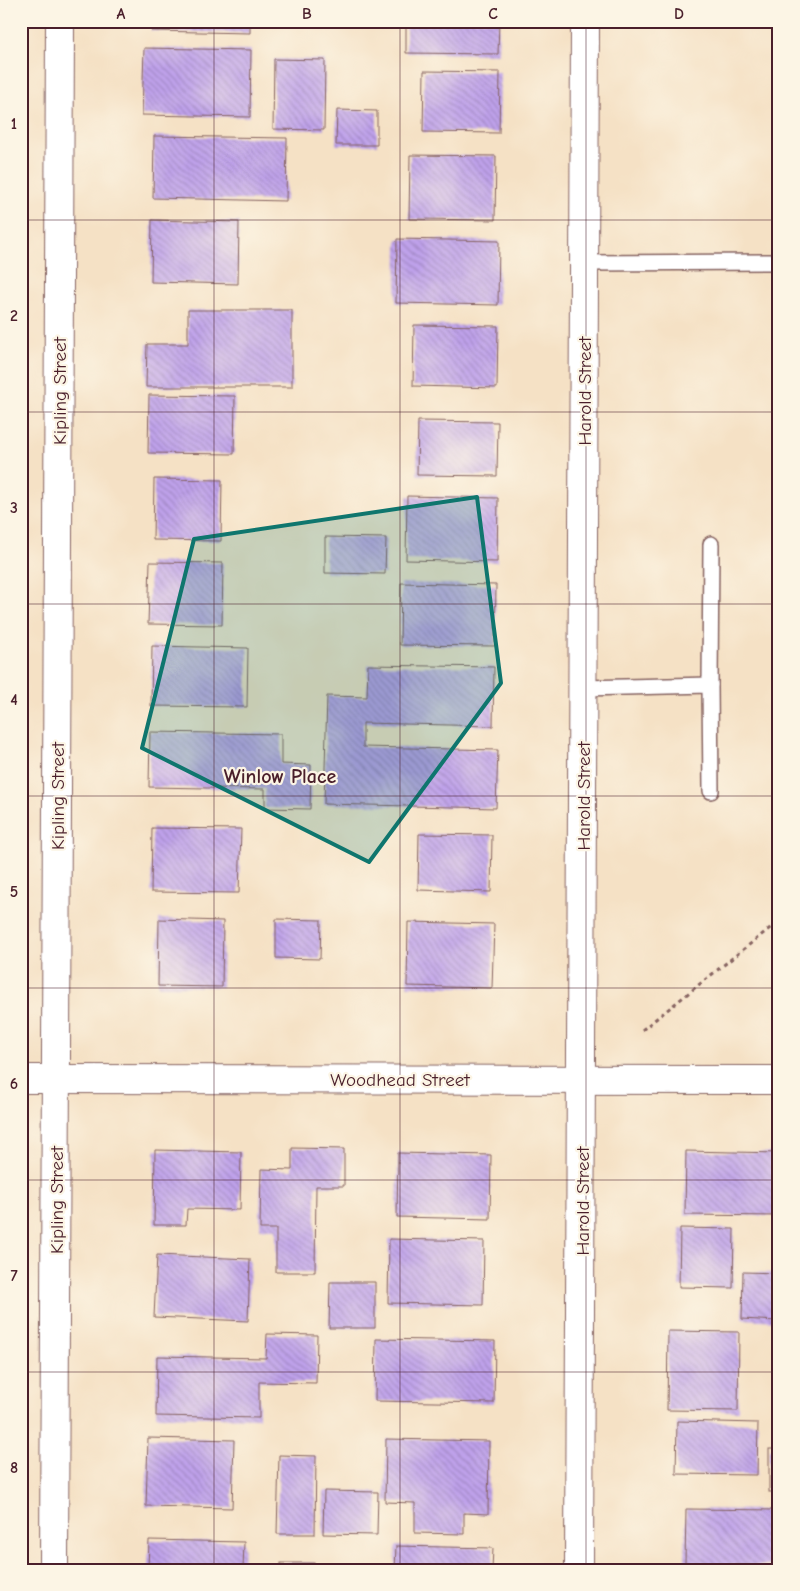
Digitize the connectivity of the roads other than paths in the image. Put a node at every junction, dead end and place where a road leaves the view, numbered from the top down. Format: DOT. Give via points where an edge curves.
graph roads {
  1 [pos="60,21"];
  2 [pos="586,21"];
  3 [pos="779,262"];
  4 [pos="585,263"];
  5 [pos="711,544"];
  6 [pos="710,685"];
  7 [pos="583,688"];
  8 [pos="711,791"];
  9 [pos="21,1079"];
  10 [pos="56,1079"];
  11 [pos="582,1079"];
  12 [pos="779,1080"];
  13 [pos="54,1570"];
  14 [pos="579,1570"];
  1 -- 10 [label="street, Kipling Street"];
  2 -- 4 [label="street, Harold Street"];
  3 -- 4 [label="lane"];
  4 -- 7 [label="street, Harold Street"];
  5 -- 6 [label="lane"];
  6 -- 7 [label="lane"];
  6 -- 8 [label="lane"];
  7 -- 11 [label="street, Harold Street"];
  9 -- 10 [label="street, Woodhead Street"];
  10 -- 11 [label="street, Woodhead Street"];
  10 -- 13 [label="street, Kipling Street"];
  11 -- 12 [label="street, Woodhead Street"];
  11 -- 14 [label="street, Harold Street"];
}
